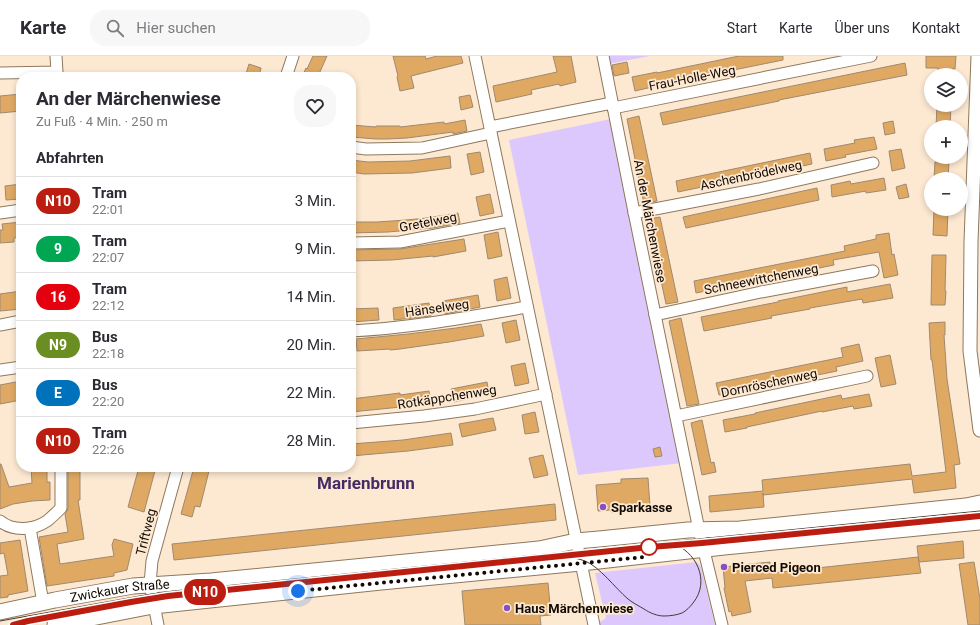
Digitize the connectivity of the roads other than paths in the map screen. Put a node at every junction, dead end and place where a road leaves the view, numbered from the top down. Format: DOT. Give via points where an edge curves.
graph roads {
  1 [pos="56,56"];
  2 [pos="475,56"];
  3 [pos="603,56"];
  4 [pos="871,56"];
  5 [pos="978,56"];
  6 [pos="291,57"];
  7 [pos="57,72"];
  8 [pos="287,72"];
  9 [pos="0,73"];
  10 [pos="16,74"];
  11 [pos="613,106"];
  12 [pos="490,130"];
  13 [pos="356,148"];
  14 [pos="873,163"];
  15 [pos="16,211"];
  16 [pos="0,213"];
  17 [pos="634,213"];
  18 [pos="509,221"];
  19 [pos="356,242"];
  20 [pos="872,271"];
  21 [pos="527,307"];
  22 [pos="655,315"];
  23 [pos="16,322"];
  24 [pos="0,325"];
  25 [pos="356,331"];
  26 [pos="16,368"];
  27 [pos="0,370"];
  28 [pos="867,376"];
  29 [pos="546,394"];
  30 [pos="676,416"];
  31 [pos="356,423"];
  32 [pos="980,430"];
  33 [pos="61,472"];
  34 [pos="177,472"];
  35 [pos="980,503"];
  36 [pos="0,521"];
  37 [pos="980,522"];
  38 [pos="30,528"];
  39 [pos="699,530"];
  40 [pos="576,541"];
  41 [pos="704,549"];
  42 [pos="581,563"];
  43 [pos="150,584"];
  44 [pos="42,603"];
  45 [pos="153,606"];
  46 [pos="0,612"];
  47 [pos="55,625"];
  48 [pos="158,625"];
  49 [pos="594,625"];
  50 [pos="722,625"];
  1 -- 7 [label="street"];
  2 -- 12 [label="street"];
  3 -- 11 [label="street, An der Märchenwiese"];
  4 -- 11 [label="street, Frau-Holle-Weg"];
  5 -- 32 [label="street" via="970,351"];
  6 -- 8 [label="street"];
  9 -- 10 [label="street"];
  11 -- 12 [label="street"];
  11 -- 17 [label="street, An der Märchenwiese"];
  12 -- 13 [label="street" via="422,148"];
  12 -- 18 [label="street"];
  14 -- 17 [label="street, Aschenbrödelweg"];
  15 -- 16 [label="street"];
  17 -- 22 [label="street, An der Märchenwiese"];
  18 -- 19 [label="street, Gretelweg" via="400,242"];
  18 -- 21 [label="street"];
  20 -- 22 [label="street, Schneewittchenweg"];
  21 -- 25 [label="street, Hänselweg" via="408,327"];
  21 -- 29 [label="street"];
  22 -- 30 [label="street, An der Märchenwiese"];
  23 -- 24 [label="street"];
  26 -- 27 [label="street"];
  28 -- 30 [label="street, Dornröschenweg"];
  29 -- 31 [label="street, Rotkäppchenweg" via="475,409"];
  29 -- 40 [label="street"];
  30 -- 39 [label="street, An der Märchenwiese"];
  33 -- 38 [label="street" via="61,508 48,520"];
  34 -- 43 [label="street, Triftweg" via="152,561"];
  35 -- 39 [label="main road, Zwickauer Straße" via="740,529"];
  36 -- 38 [label="street" via="16,528"];
  37 -- 41 [label="main road, Zwickauer Straße"];
  38 -- 44 [label="street"];
  39 -- 40 [label="main road, Zwickauer Straße"];
  39 -- 41 [label="street, An der Märchenwiese"];
  40 -- 42 [label="street"];
  40 -- 43 [label="main road, Zwickauer Straße" via="539,548 426,560 211,581"];
  41 -- 42 [label="main road, Zwickauer Straße"];
  41 -- 50 [label="street, An der Märchenwiese"];
  42 -- 45 [label="main road, Zwickauer Straße"];
  42 -- 49 [label="street"];
  43 -- 44 [label="main road, Zwickauer Straße"];
  43 -- 45 [label="street, Triftweg"];
  44 -- 46 [label="main road, Zwickauer Straße"];
  45 -- 47 [label="main road, Zwickauer Straße"];
  45 -- 48 [label="street, Triftweg"];
}
